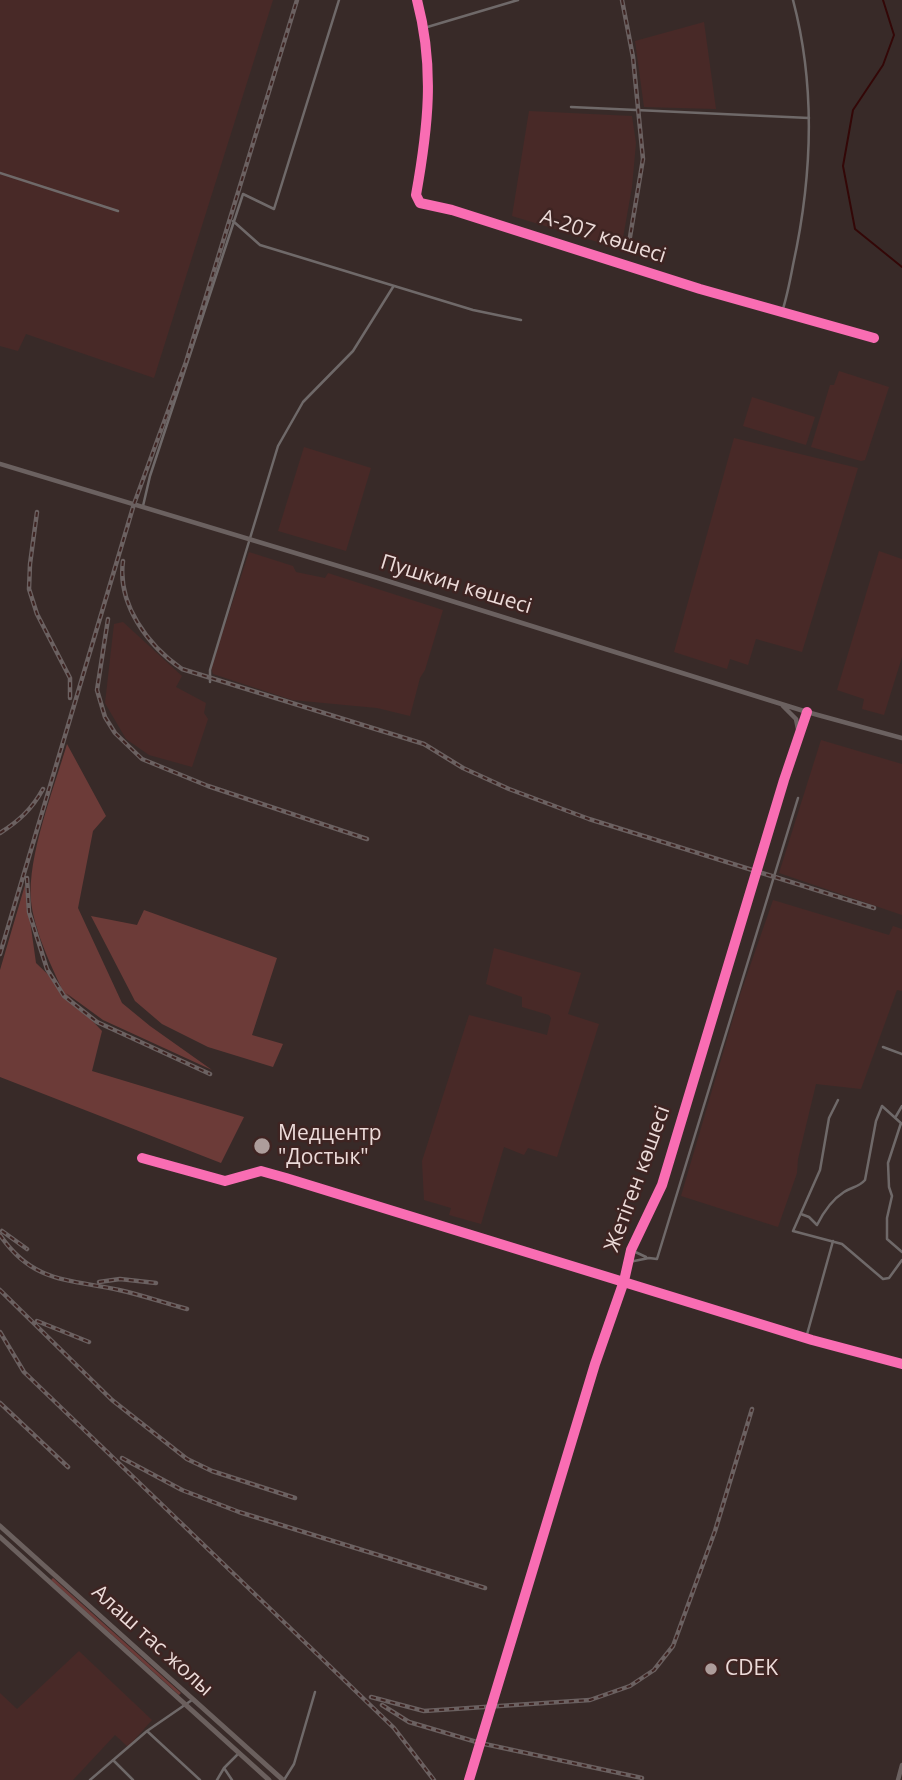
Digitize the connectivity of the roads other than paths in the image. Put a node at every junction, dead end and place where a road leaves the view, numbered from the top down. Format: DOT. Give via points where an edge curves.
graph roads {
  1 [pos="339,0"];
  2 [pos="417,0"];
  3 [pos="518,0"];
  4 [pos="793,0"];
  5 [pos="424,28"];
  6 [pos="571,107"];
  7 [pos="809,118"];
  8 [pos="0,173"];
  9 [pos="118,211"];
  10 [pos="233,221"];
  11 [pos="393,286"];
  12 [pos="782,312"];
  13 [pos="521,320"];
  14 [pos="874,338"];
  15 [pos="0,464"];
  16 [pos="143,506"];
  17 [pos="250,539"];
  18 [pos="210,682"];
  19 [pos="780,703"];
  20 [pos="807,712"];
  21 [pos="799,734"];
  22 [pos="902,738"];
  23 [pos="798,798"];
  24 [pos="883,1047"];
  25 [pos="902,1054"];
  26 [pos="838,1100"];
  27 [pos="902,1106"];
  28 [pos="895,1118"];
  29 [pos="901,1124"];
  30 [pos="142,1158"];
  31 [pos="801,1214"];
  32 [pos="817,1225"];
  33 [pos="812,1235"];
  34 [pos="833,1241"];
  35 [pos="631,1250"];
  36 [pos="902,1252"];
  37 [pos="649,1258"];
  38 [pos="902,1260"];
  39 [pos="628,1262"];
  40 [pos="624,1281"];
  41 [pos="806,1338"];
  42 [pos="902,1364"];
  43 [pos="0,1526"];
  44 [pos="0,1537"];
  45 [pos="48,1569"];
  46 [pos="43,1575"];
  47 [pos="315,1692"];
  48 [pos="192,1699"];
  49 [pos="185,1703"];
  50 [pos="147,1731"];
  51 [pos="239,1753"];
  52 [pos="113,1760"];
  53 [pos="902,1765"];
  54 [pos="224,1768"];
  55 [pos="90,1780"];
  56 [pos="133,1780"];
  57 [pos="200,1780"];
  58 [pos="217,1780"];
  59 [pos="232,1780"];
  60 [pos="269,1780"];
  61 [pos="284,1780"];
  62 [pos="469,1780"];
  63 [pos="898,1780"];
  1 -- 10 [label="street" via="274,209 243,194"];
  2 -- 5 [label="street"];
  3 -- 5 [label="street"];
  4 -- 7 [label="street"];
  5 -- 12 [label="street, А-207 көшесі" via="429,110 416,195 420,204"];
  6 -- 7 [label="street"];
  7 -- 12 [label="street" via="803,206"];
  8 -- 9 [label="street"];
  10 -- 11 [label="street" via="260,245"];
  10 -- 16 [label="street"];
  11 -- 13 [label="street"];
  11 -- 17 [label="street" via="353,351 303,402 278,446"];
  12 -- 14 [label="street, А-207 көшесі"];
  15 -- 16 [label="main road, Пушкин көшесі"];
  16 -- 17 [label="main road, Пушкин көшесі"];
  17 -- 18 [label="street"];
  17 -- 19 [label="main road, Пушкин көшесі"];
  19 -- 20 [label="main road, Пушкин көшесі"];
  19 -- 21 [label="main road" via="794,716"];
  20 -- 21 [label="street, Жетіген көшесі"];
  20 -- 22 [label="main road, Пушкин көшесі"];
  21 -- 35 [label="street, Жетіген көшесі" via="666,1172"];
  23 -- 37 [label="street, Жетіген көшесі" via="660,1250 657,1259"];
  24 -- 25 [label="street"];
  26 -- 31 [label="street" via="829,1118 820,1170"];
  27 -- 28 [label="street"];
  28 -- 29 [label="street"];
  28 -- 32 [label="street" via="881,1106 865,1180 842,1193"];
  29 -- 36 [label="street" via="888,1163 892,1196 887,1239"];
  30 -- 40 [label="street" via="225,1181 261,1171"];
  31 -- 32 [label="street"];
  31 -- 33 [label="street" via="793,1231"];
  32 -- 33 [label="street"];
  33 -- 34 [label="street"];
  34 -- 38 [label="street" via="883,1279 889,1278"];
  34 -- 41 [label="street"];
  35 -- 37 [label="street"];
  35 -- 39 [label="street, Жетіген көшесі"];
  37 -- 39 [label="street, Жетіген көшесі"];
  39 -- 40 [label="street, Жетіген көшесі"];
  40 -- 41 [label="street"];
  40 -- 62 [label="street, Жетіген көшесі"];
  41 -- 42 [label="street"];
  43 -- 45 [label="main road, Алаш тас жолы"];
  44 -- 46 [label="main road, Алаш тас жолы"];
  45 -- 46 [label="main road"];
  45 -- 48 [label="main road, Алаш тас жолы"];
  46 -- 49 [label="main road, Алаш тас жолы"];
  47 -- 61 [label="street" via="294,1764"];
  48 -- 49 [label="street"];
  48 -- 61 [label="main road, Алаш тас жолы"];
  49 -- 50 [label="street"];
  49 -- 51 [label="main road, Алаш тас жолы"];
  50 -- 52 [label="street"];
  50 -- 57 [label="street"];
  51 -- 54 [label="street"];
  51 -- 60 [label="main road, Алаш тас жолы"];
  52 -- 55 [label="street"];
  52 -- 56 [label="street"];
  53 -- 63 [label="main road"];
  54 -- 58 [label="street"];
  54 -- 59 [label="street"];
}
